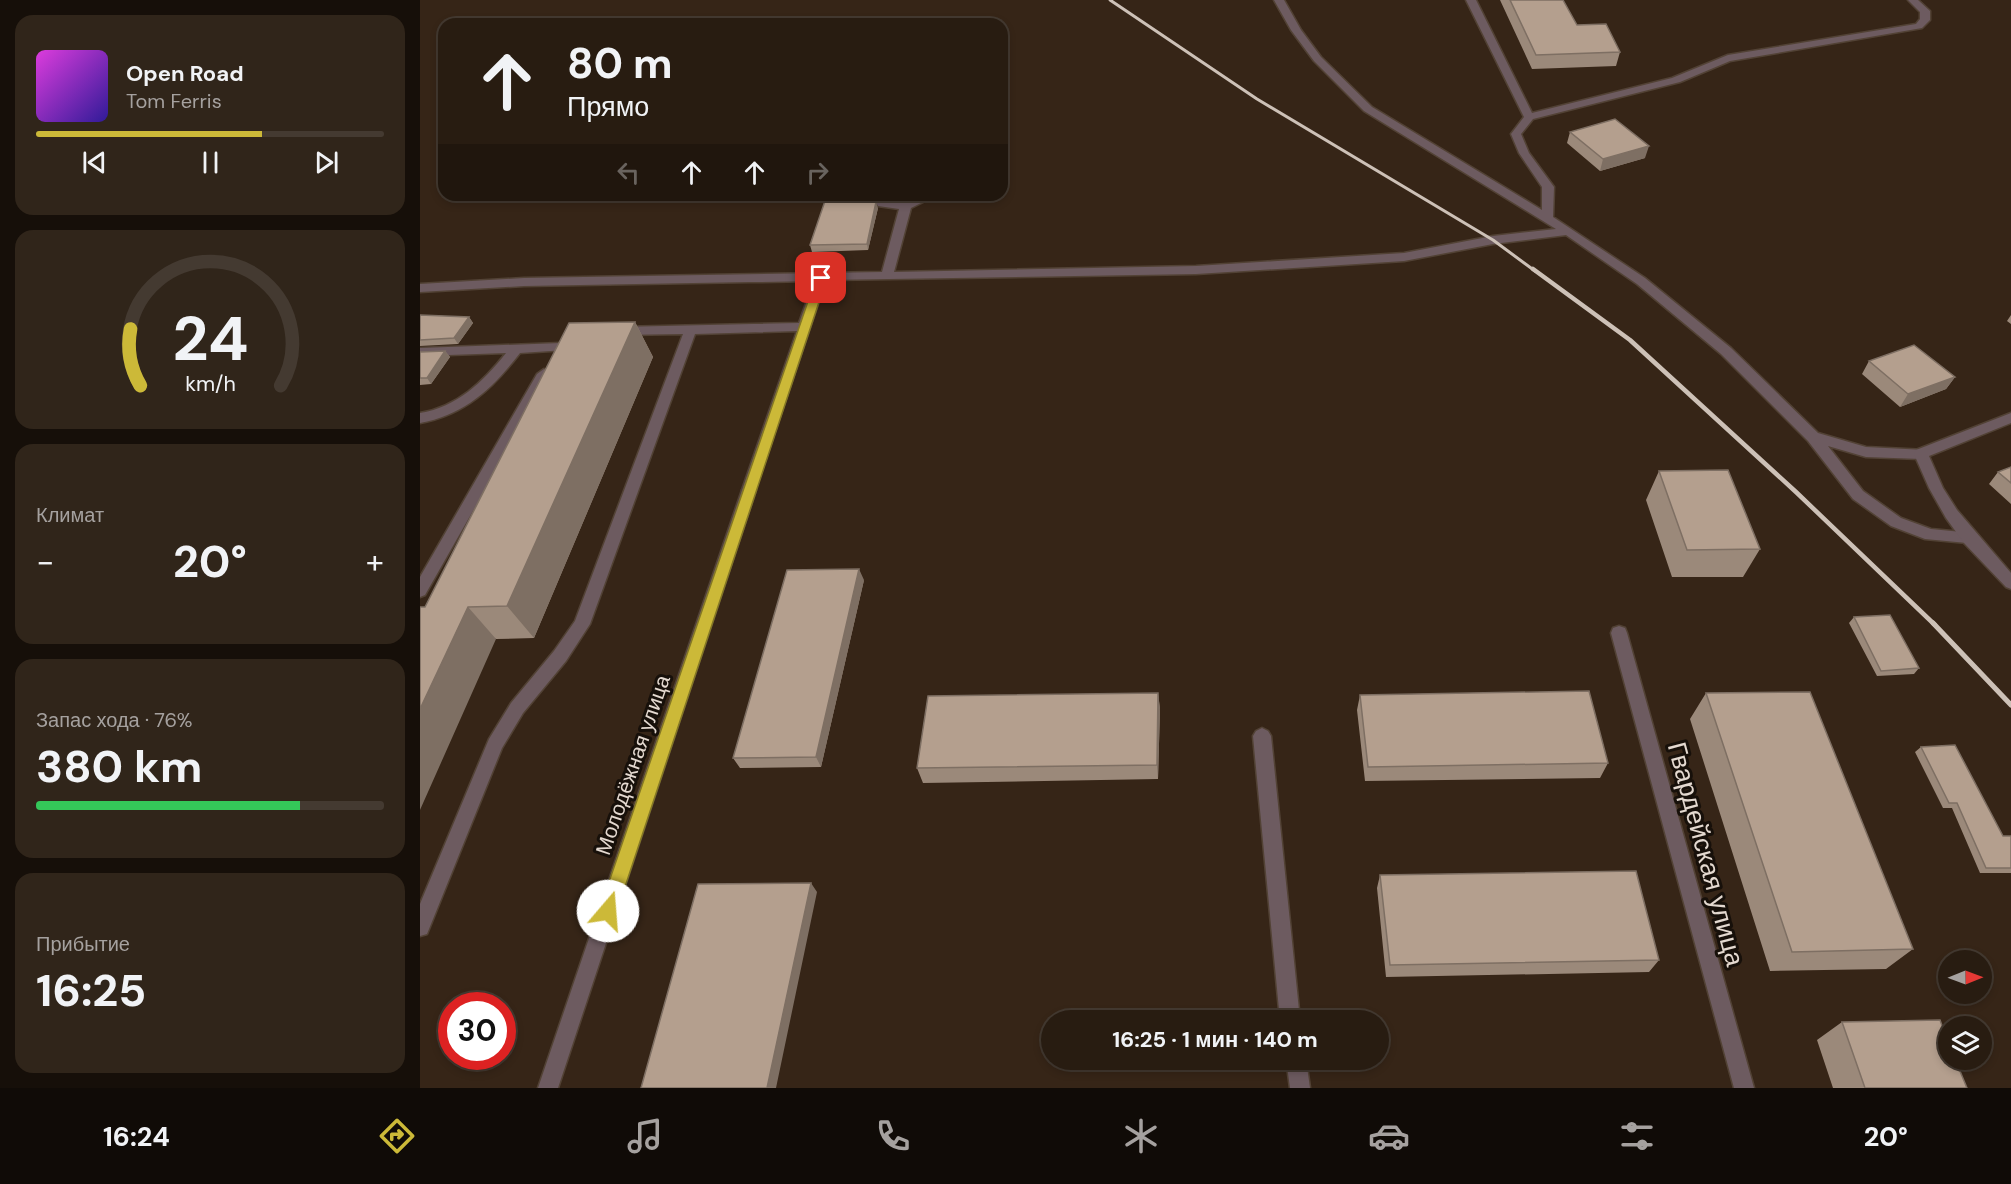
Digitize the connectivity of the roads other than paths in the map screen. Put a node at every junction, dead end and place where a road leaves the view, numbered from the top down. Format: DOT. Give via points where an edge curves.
graph roads {
  1 [pos="1279,0"];
  2 [pos="1472,0"];
  3 [pos="1913,0"];
  4 [pos="1529,117"];
  5 [pos="881,201"];
  6 [pos="917,201"];
  7 [pos="906,206"];
  8 [pos="1547,219"];
  9 [pos="1568,231"];
  10 [pos="887,276"];
  11 [pos="821,278"];
  12 [pos="420,288"];
  13 [pos="805,327"];
  14 [pos="601,331"];
  15 [pos="690,331"];
  16 [pos="573,334"];
  17 [pos="517,348"];
  18 [pos="420,351"];
  19 [pos="555,357"];
  20 [pos="420,418"];
  21 [pos="2011,418"];
  22 [pos="1813,437"];
  23 [pos="1921,454"];
  24 [pos="1967,537"];
  25 [pos="2011,583"];
  26 [pos="420,591"];
  27 [pos="1619,633"];
  28 [pos="1262,736"];
  29 [pos="420,927"];
  30 [pos="1289,1010"];
  31 [pos="1298,1070"];
  32 [pos="548,1088"];
  33 [pos="1300,1088"];
  34 [pos="1744,1088"];
  1 -- 8 [label="street" via="1288,21 1349,94"];
  2 -- 4 [label="street"];
  3 -- 4 [label="street" via="1925,11 1925,20 1919,26 1728,58 1676,80"];
  4 -- 8 [label="street" via="1516,134 1548,187"];
  5 -- 7 [label="street"];
  6 -- 7 [label="street"];
  7 -- 10 [label="street"];
  8 -- 9 [label="street"];
  9 -- 10 [label="street" via="1404,257 1196,270"];
  9 -- 22 [label="street" via="1641,281 1726,351"];
  10 -- 11 [label="street"];
  11 -- 12 [label="street" via="524,282"];
  11 -- 13 [label="street, Молодёжная улица"];
  13 -- 15 [label="street"];
  13 -- 32 [label="street, Молодёжная улица"];
  14 -- 15 [label="street"];
  15 -- 29 [label="street" via="582,624 517,708 495,744"];
  16 -- 19 [label="street"];
  17 -- 18 [label="street"];
  17 -- 19 [label="street"];
  17 -- 20 [label="street" via="496,375 471,397 446,412"];
  19 -- 26 [label="street"];
  21 -- 23 [label="street"];
  22 -- 23 [label="street" via="1866,452"];
  22 -- 24 [label="street" via="1858,495 1896,522 1930,535"];
  23 -- 24 [label="street" via="1935,488"];
  24 -- 25 [label="street"];
  27 -- 34 [label="street, Гвардейская улица"];
  28 -- 30 [label="street"];
  31 -- 33 [label="street"];
}
